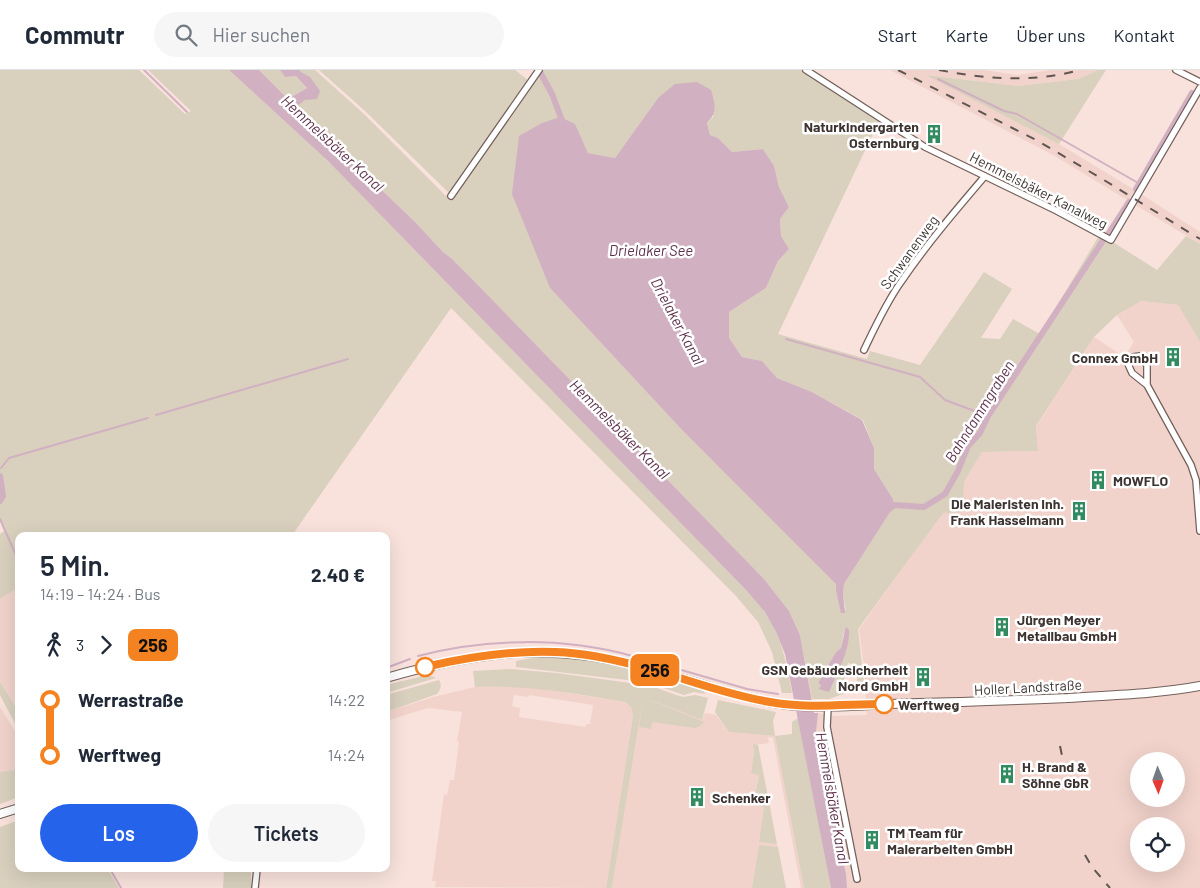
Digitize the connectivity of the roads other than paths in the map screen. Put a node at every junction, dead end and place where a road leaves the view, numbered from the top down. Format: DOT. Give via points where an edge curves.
graph roads {
  1 [pos="806,70"];
  2 [pos="1176,70"];
  3 [pos="538,71"];
  4 [pos="1200,82"];
  5 [pos="1200,88"];
  6 [pos="984,176"];
  7 [pos="451,196"];
  8 [pos="864,350"];
  9 [pos="1147,385"];
  10 [pos="1200,531"];
  11 [pos="390,677"];
  12 [pos="1200,686"];
  13 [pos="828,706"];
  14 [pos="15,809"];
  15 [pos="0,814"];
  16 [pos="257,872"];
  17 [pos="858,879"];
  18 [pos="255,888"];
  1 -- 6 [label="street, Hemmelsbäker Kanalweg" via="924,147"];
  2 -- 4 [label="street"];
  3 -- 7 [label="street"];
  5 -- 6 [label="street, Hemmelsbäker Kanalweg" via="1111,240"];
  6 -- 8 [label="street, Schwanenweg" via="900,283"];
  9 -- 9 [label="street" via="1129,369 1132,357 1140,356 1147,365"];
  9 -- 10 [label="street" via="1191,465"];
  11 -- 13 [label="main road, Holler Landstraße" via="470,658 556,652 648,668 741,696 794,705"];
  12 -- 13 [label="main road, Holler Landstraße" via="1153,693"];
  13 -- 17 [label="street" via="827,727"];
  14 -- 15 [label="main road"];
  16 -- 18 [label="street"];
}
